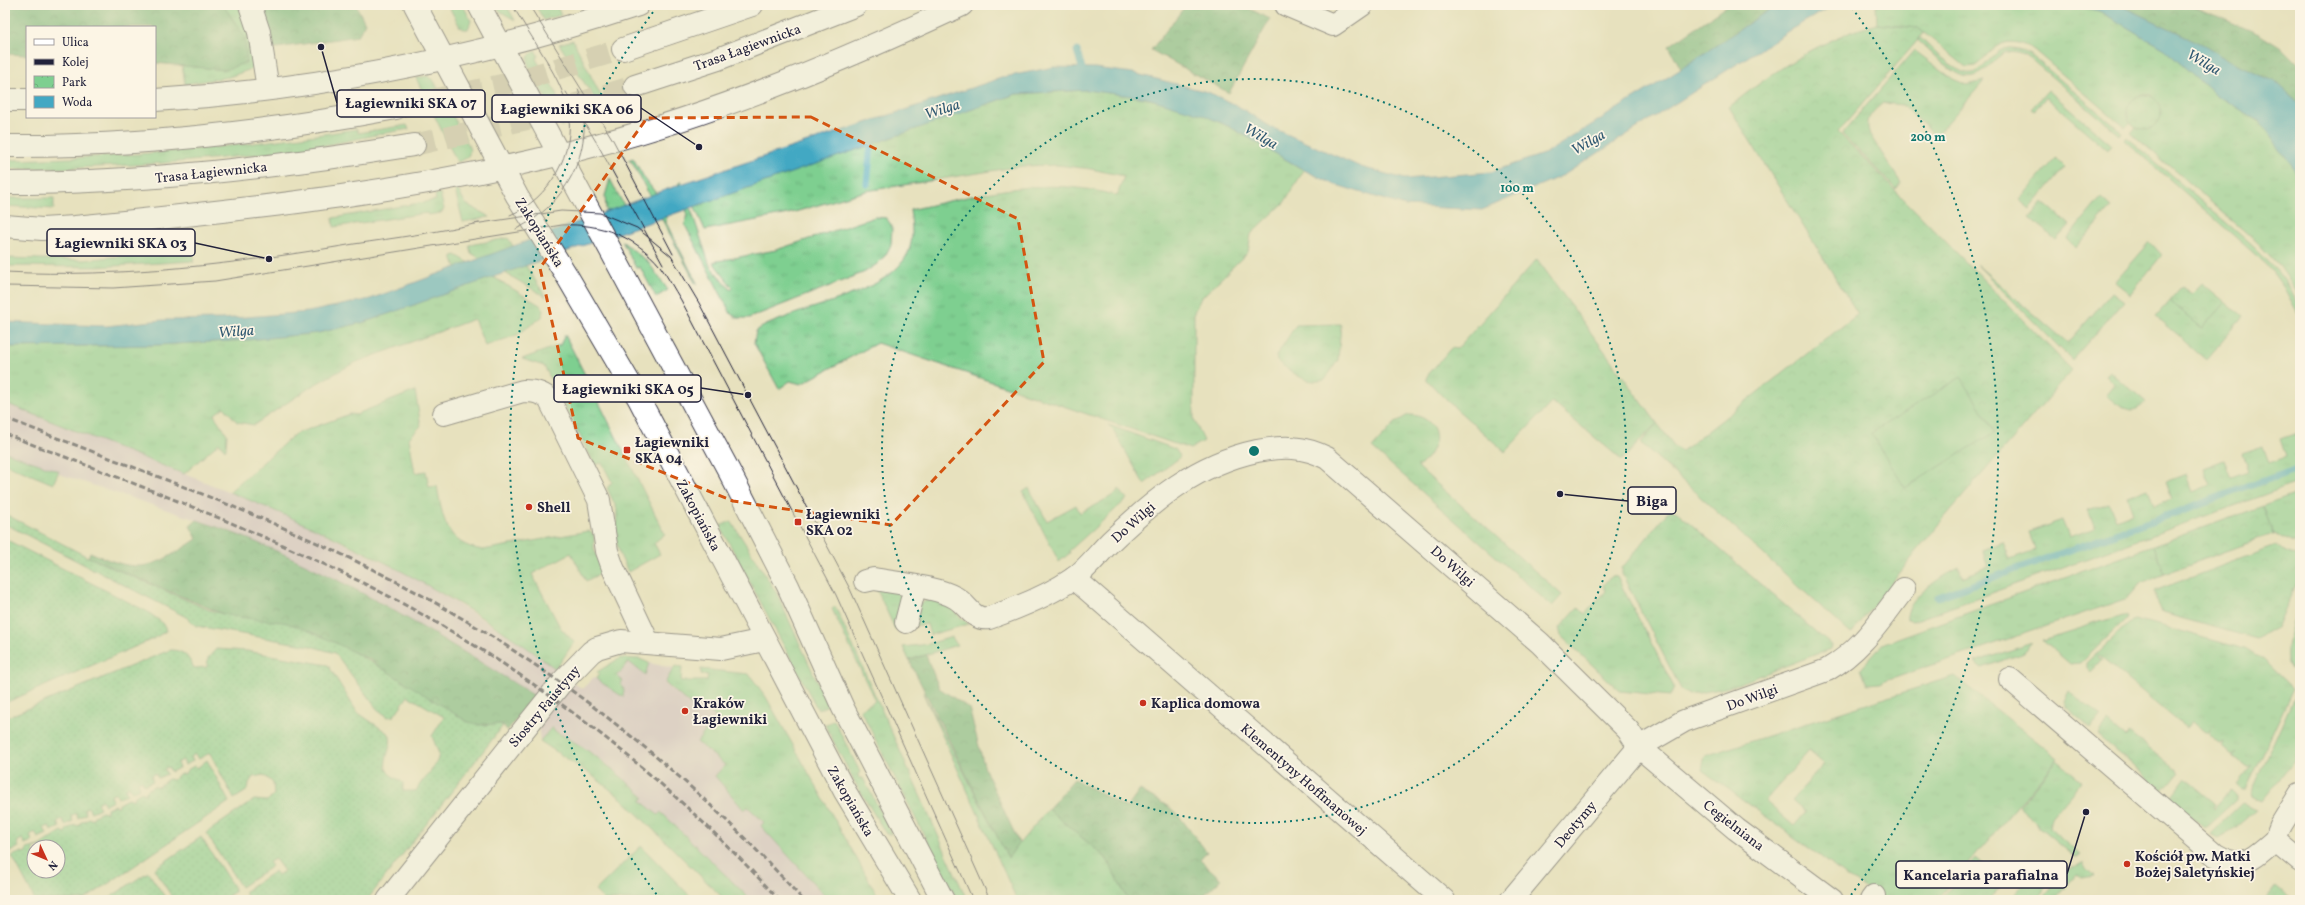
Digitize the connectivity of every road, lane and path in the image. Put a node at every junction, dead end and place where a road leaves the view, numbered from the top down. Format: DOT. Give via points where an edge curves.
graph roads {
  1 [pos="250,5"];
  2 [pos="415,5"];
  3 [pos="479,5"];
  4 [pos="638,5"];
  5 [pos="752,5"];
  6 [pos="856,5"];
  7 [pos="962,5"];
  8 [pos="1286,5"];
  9 [pos="1362,5"];
  10 [pos="501,46"];
  11 [pos="623,49"];
  12 [pos="442,59"];
  13 [pos="635,86"];
  14 [pos="268,89"];
  15 [pos="5,100"];
  16 [pos="26,100"];
  17 [pos="156,100"];
  18 [pos="396,108"];
  19 [pos="414,145"];
  20 [pos="5,146"];
  21 [pos="560,154"];
  22 [pos="501,167"];
  23 [pos="5,183"];
  24 [pos="5,226"];
  25 [pos="444,414"];
  26 [pos="1074,578"];
  27 [pos="865,581"];
  28 [pos="915,587"];
  29 [pos="1904,589"];
  30 [pos="906,622"];
  31 [pos="764,640"];
  32 [pos="648,642"];
  33 [pos="2010,679"];
  34 [pos="1639,747"];
  35 [pos="2300,794"];
  36 [pos="2275,840"];
  37 [pos="2300,861"];
  38 [pos="388,900"];
  39 [pos="910,900"];
  40 [pos="943,900"];
  41 [pos="1444,900"];
  42 [pos="1511,900"];
  43 [pos="1832,900"];
  1 -- 14 [label="main road" via="259,32"];
  2 -- 12 [label="main road, Zakopiańska"];
  3 -- 10 [label="main road"];
  4 -- 10 [label="main road"];
  5 -- 11 [label="main road"];
  6 -- 13 [label="main road, Trasa Łagiewnicka" via="718,59"];
  7 -- 21 [label="main road" via="856,53 734,100 613,140"];
  8 -- 9 [label="main road" via="1332,25"];
  10 -- 12 [label="main road"];
  10 -- 21 [label="main road"];
  12 -- 14 [label="main road"];
  12 -- 22 [label="main road, Zakopiańska"];
  14 -- 17 [label="main road"];
  15 -- 16 [label="main road"];
  18 -- 20 [label="main road" via="319,122 241,132 123,142"];
  19 -- 23 [label="main road, Trasa Łagiewnicka" via="215,173 102,182"];
  21 -- 22 [label="main road"];
  21 -- 40 [label="main road" via="788,586 843,708"];
  22 -- 24 [label="main road" via="381,191 273,207 53,228"];
  22 -- 31 [label="main road, Zakopiańska" via="639,400"];
  25 -- 32 [label="main road" via="522,391 543,394 549,399 599,500 607,551"];
  26 -- 28 [label="main road, Do Wilgi" via="1016,609 983,619 952,595"];
  26 -- 34 [label="main road, Do Wilgi" via="1166,493 1208,466 1242,454 1273,448 1314,451 1327,458 1540,644 1628,730"];
  26 -- 41 [label="main road, Klementyny Hoffmanowej"];
  27 -- 28 [label="main road" via="874,579"];
  28 -- 30 [label="main road"];
  29 -- 34 [label="main road, Do Wilgi" via="1863,643 1839,664 1684,721"];
  31 -- 32 [label="main road, Siostry Faustyny" via="721,649"];
  31 -- 39 [label="main road, Zakopiańska" via="847,796"];
  32 -- 38 [label="main road, Siostry Faustyny" via="610,643 597,648 584,658 514,740"];
  33 -- 36 [label="main road" via="2215,855 2228,862 2240,864 2252,859"];
  34 -- 42 [label="main road, Deotymy"];
  34 -- 43 [label="main road, Cegielniana" via="1736,829"];
  35 -- 36 [label="main road" via="2281,824"];
  36 -- 37 [label="main road"];
}
